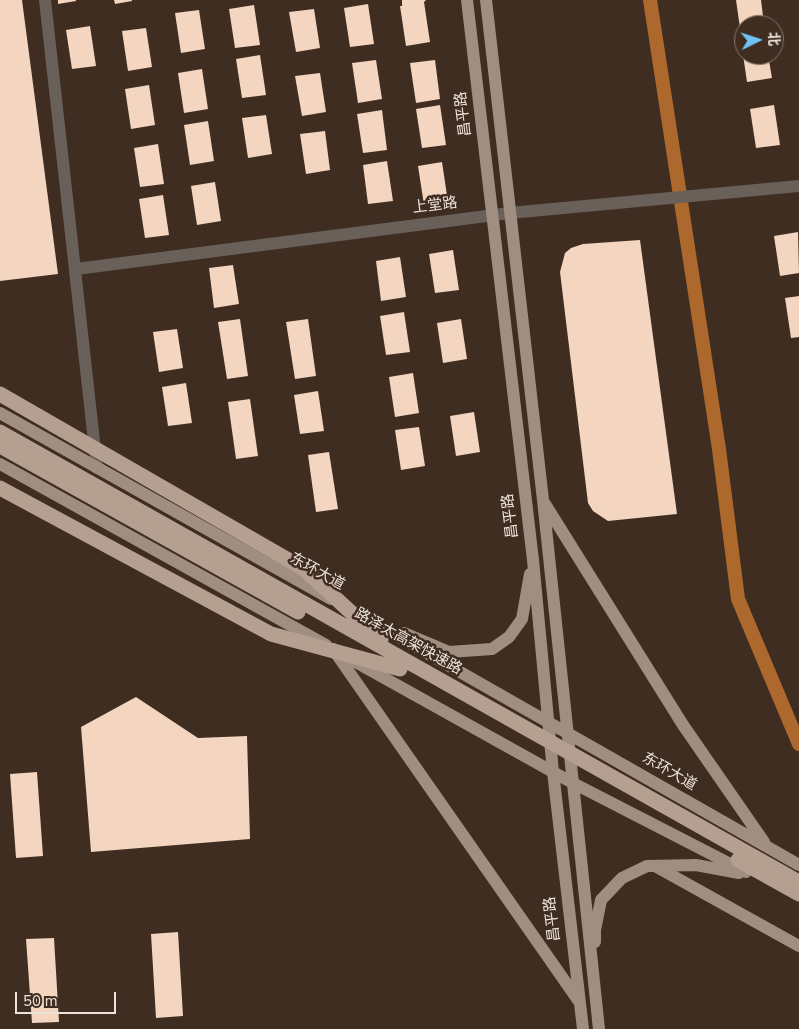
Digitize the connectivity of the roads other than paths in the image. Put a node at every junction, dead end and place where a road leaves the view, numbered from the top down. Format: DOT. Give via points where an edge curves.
graph roads {
  1 [pos="45,0"];
  2 [pos="467,0"];
  3 [pos="486,0"];
  4 [pos="799,186"];
  5 [pos="510,213"];
  6 [pos="493,215"];
  7 [pos="76,269"];
  8 [pos="0,394"];
  9 [pos="0,413"];
  10 [pos="0,432"];
  11 [pos="0,446"];
  12 [pos="0,464"];
  13 [pos="97,468"];
  14 [pos="0,488"];
  15 [pos="543,500"];
  16 [pos="533,560"];
  17 [pos="350,609"];
  18 [pos="333,649"];
  19 [pos="400,663"];
  20 [pos="549,723"];
  21 [pos="567,733"];
  22 [pos="553,772"];
  23 [pos="571,782"];
  24 [pos="767,846"];
  25 [pos="799,865"];
  26 [pos="655,866"];
  27 [pos="755,876"];
  28 [pos="799,882"];
  29 [pos="799,894"];
  30 [pos="799,902"];
  31 [pos="799,946"];
  32 [pos="595,997"];
  33 [pos="580,1003"];
  34 [pos="583,1029"];
  35 [pos="599,1029"];
  1 -- 7 [label="street"];
  2 -- 6 [label="main road, 昌平路"];
  3 -- 5 [label="main road"];
  4 -- 5 [label="street, 上堂路"];
  5 -- 6 [label="street, 上堂路"];
  5 -- 15 [label="main road"];
  6 -- 7 [label="street, 上堂路"];
  6 -- 16 [label="main road, 昌平路"];
  7 -- 13 [label="street"];
  8 -- 19 [label="highway, bridge" via="304,569"];
  9 -- 13 [label="main road, 东环大道"];
  10 -- 19 [label="highway, 路泽太高架快速路, bridge"];
  11 -- 19 [label="highway, 路泽太高架快速路, bridge"];
  12 -- 18 [label="main road"];
  13 -- 17 [label="main road, 东环大道"];
  14 -- 19 [label="highway, bridge" via="270,634"];
  15 -- 21 [label="main road"];
  15 -- 24 [label="main road" via="683,726"];
  16 -- 17 [label="main road" via="522,619 509,637 492,649 449,652"];
  16 -- 20 [label="main road, 昌平路"];
  17 -- 20 [label="main road, 东环大道"];
  18 -- 22 [label="main road"];
  18 -- 33 [label="main road"];
  19 -- 28 [label="highway, 路泽太高架快速路, bridge"];
  19 -- 29 [label="highway, 路泽太高架快速路, bridge"];
  20 -- 21 [label="main road, 东环大道"];
  20 -- 22 [label="main road, 昌平路"];
  21 -- 23 [label="main road"];
  21 -- 24 [label="main road, 东环大道"];
  22 -- 23 [label="main road"];
  22 -- 33 [label="main road, 昌平路"];
  23 -- 27 [label="main road"];
  23 -- 32 [label="main road"];
  24 -- 25 [label="main road, 东环大道"];
  26 -- 27 [label="main road" via="696,865"];
  26 -- 31 [label="main road"];
  26 -- 32 [label="main road" via="647,866 622,878 601,900 595,930"];
  27 -- 30 [label="main road"];
  32 -- 35 [label="main road"];
  33 -- 34 [label="main road, 昌平路"];
}
